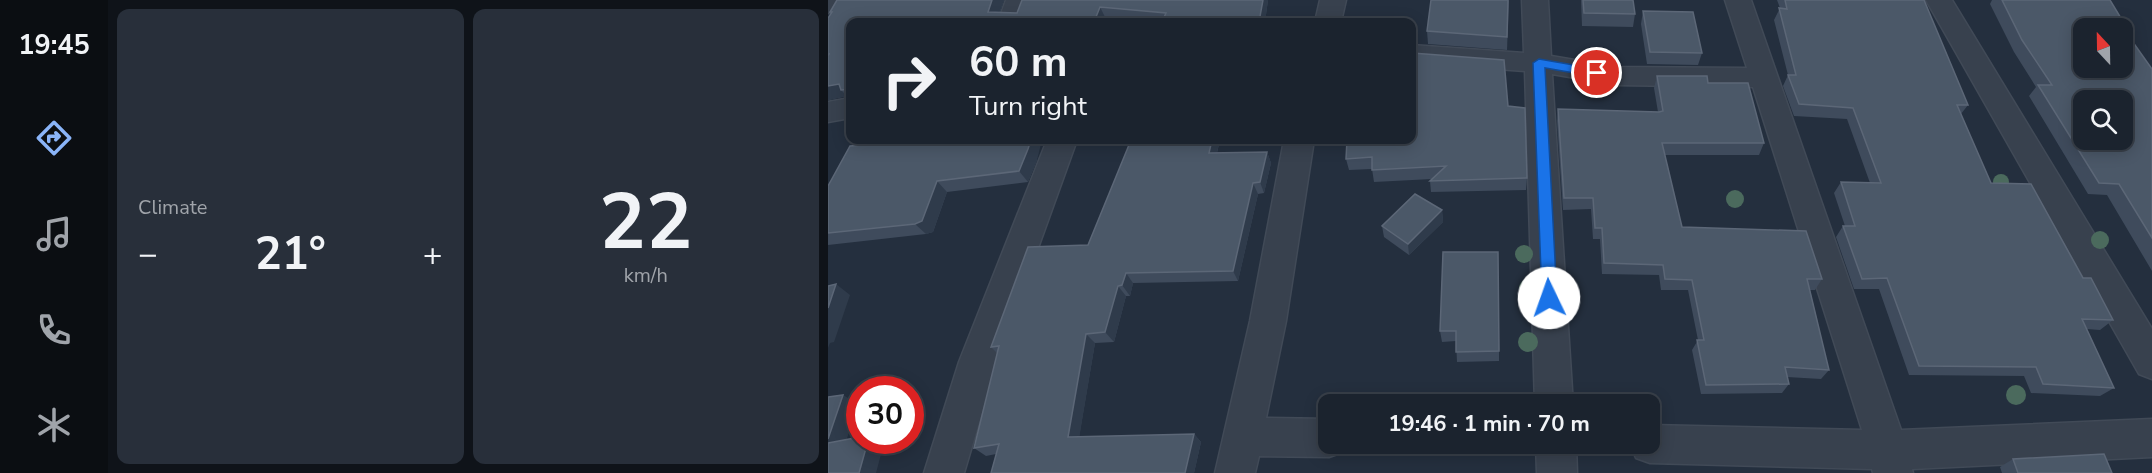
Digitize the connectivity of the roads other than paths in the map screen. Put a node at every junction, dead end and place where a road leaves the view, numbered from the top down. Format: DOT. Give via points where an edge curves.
graph roads {
  1 [pos="830,0"];
  2 [pos="1019,0"];
  3 [pos="1333,0"];
  4 [pos="1535,0"];
  5 [pos="1738,0"];
  6 [pos="1939,0"];
  7 [pos="828,5"];
  8 [pos="1012,18"];
  9 [pos="1329,18"];
  10 [pos="1416,54"];
  11 [pos="1539,63"];
  12 [pos="1763,78"];
  13 [pos="846,109"];
  14 [pos="828,112"];
  15 [pos="1060,144"];
  16 [pos="1298,144"];
  17 [pos="2152,362"];
  18 [pos="1554,394"];
  19 [pos="2152,438"];
  20 [pos="1318,440"];
  21 [pos="1660,445"];
  22 [pos="1556,454"];
  23 [pos="1238,455"];
  24 [pos="1891,461"];
  25 [pos="944,473"];
  26 [pos="1557,473"];
  1 -- 7 [label="street"];
  2 -- 8 [label="street"];
  3 -- 9 [label="street"];
  4 -- 11 [label="street"];
  5 -- 12 [label="street"];
  6 -- 17 [label="street"];
  10 -- 11 [label="street"];
  11 -- 12 [label="street" via="1616,76"];
  11 -- 18 [label="street"];
  12 -- 24 [label="street"];
  13 -- 14 [label="street"];
  15 -- 25 [label="street" via="978,362"];
  16 -- 23 [label="street" via="1268,321"];
  19 -- 24 [label="street"];
  20 -- 23 [label="street"];
  21 -- 24 [label="street"];
  22 -- 26 [label="street"];
}
